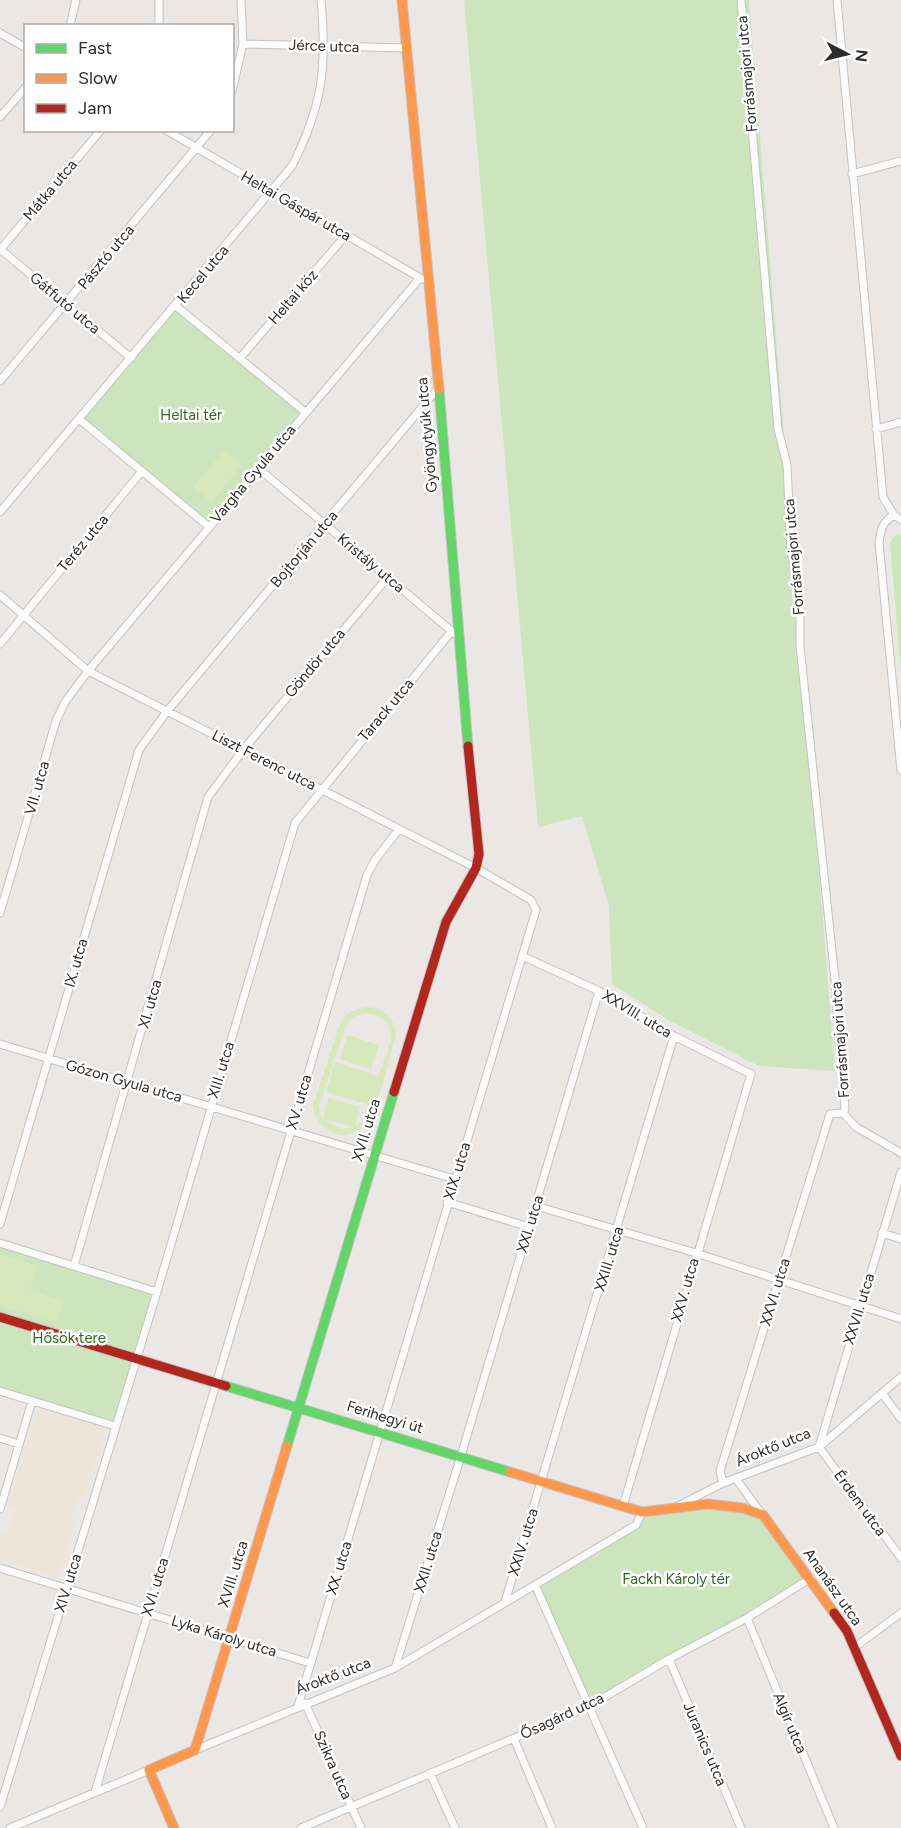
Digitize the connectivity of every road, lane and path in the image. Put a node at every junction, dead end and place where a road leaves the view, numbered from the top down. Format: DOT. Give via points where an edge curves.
graph roads {
  1 [pos="76,0"];
  2 [pos="159,0"];
  3 [pos="241,0"];
  4 [pos="321,0"];
  5 [pos="402,0"];
  6 [pos="741,0"];
  7 [pos="837,0"];
  8 [pos="70,24"];
  9 [pos="159,24"];
  10 [pos="0,33"];
  11 [pos="243,44"];
  12 [pos="325,46"];
  13 [pos="24,47"];
  14 [pos="406,48"];
  15 [pos="234,82"];
  16 [pos="24,89"];
  17 [pos="0,117"];
  18 [pos="99,132"];
  19 [pos="169,132"];
  20 [pos="210,132"];
  21 [pos="197,149"];
  22 [pos="901,161"];
  23 [pos="852,174"];
  24 [pos="272,192"];
  25 [pos="346,235"];
  26 [pos="0,249"];
  27 [pos="423,279"];
  28 [pos="65,305"];
  29 [pos="176,306"];
  30 [pos="131,358"];
  31 [pos="240,358"];
  32 [pos="0,381"];
  33 [pos="439,387"];
  34 [pos="305,412"];
  35 [pos="79,419"];
  36 [pos="901,422"];
  37 [pos="876,429"];
  38 [pos="258,468"];
  39 [pos="142,471"];
  40 [pos="0,512"];
  41 [pos="894,515"];
  42 [pos="901,520"];
  43 [pos="325,524"];
  44 [pos="208,526"];
  45 [pos="388,577"];
  46 [pos="0,596"];
  47 [pos="24,615"];
  48 [pos="454,633"];
  49 [pos="0,644"];
  50 [pos="88,671"];
  51 [pos="168,710"];
  52 [pos="243,750"];
  53 [pos="901,770"];
  54 [pos="321,789"];
  55 [pos="399,829"];
  56 [pos="476,868"];
  57 [pos="536,910"];
  58 [pos="0,913"];
  59 [pos="522,956"];
  60 [pos="599,991"];
  61 [pos="674,1036"];
  62 [pos="0,1044"];
  63 [pos="47,1058"];
  64 [pos="751,1074"];
  65 [pos="128,1082"];
  66 [pos="210,1106"];
  67 [pos="843,1113"];
  68 [pos="291,1131"];
  69 [pos="901,1153"];
  70 [pos="374,1155"];
  71 [pos="901,1172"];
  72 [pos="454,1179"];
  73 [pos="447,1202"];
  74 [pos="536,1206"];
  75 [pos="0,1224"];
  76 [pos="530,1227"];
  77 [pos="617,1230"];
  78 [pos="882,1233"];
  79 [pos="901,1239"];
  80 [pos="0,1243"];
  81 [pos="696,1252"];
  82 [pos="74,1266"];
  83 [pos="779,1279"];
  84 [pos="157,1292"];
  85 [pos="860,1306"];
  86 [pos="0,1317"];
  87 [pos="901,1318"];
  88 [pos="136,1358"];
  89 [pos="901,1377"];
  90 [pos="216,1382"];
  91 [pos="0,1391"];
  92 [pos="882,1393"];
  93 [pos="33,1401"];
  94 [pos="299,1407"];
  95 [pos="901,1419"];
  96 [pos="115,1426"];
  97 [pos="380,1432"];
  98 [pos="0,1438"];
  99 [pos="19,1444"];
  100 [pos="819,1447"];
  101 [pos="461,1456"];
  102 [pos="736,1479"];
  103 [pos="542,1481"];
  104 [pos="723,1483"];
  105 [pos="623,1506"];
  106 [pos="675,1507"];
  107 [pos="0,1509"];
  108 [pos="642,1512"];
  109 [pos="763,1515"];
  110 [pos="901,1558"];
  111 [pos="0,1568"];
  112 [pos="811,1578"];
  113 [pos="535,1585"];
  114 [pos="66,1588"];
  115 [pos="505,1602"];
  116 [pos="148,1613"];
  117 [pos="901,1613"];
  118 [pos="747,1618"];
  119 [pos="229,1638"];
  120 [pos="855,1647"];
  121 [pos="669,1659"];
  122 [pos="310,1663"];
  123 [pos="395,1668"];
  124 [pos="302,1704"];
  125 [pos="588,1707"];
  126 [pos="514,1739"];
  127 [pos="195,1750"];
  128 [pos="901,1756"];
  129 [pos="149,1770"];
  130 [pos="430,1773"];
  131 [pos="95,1792"];
  132 [pos="0,1807"];
  133 [pos="352,1808"];
  134 [pos="10,1828"];
  135 [pos="174,1828"];
  136 [pos="301,1828"];
  137 [pos="361,1828"];
  138 [pos="455,1828"];
  139 [pos="552,1828"];
  140 [pos="643,1828"];
  141 [pos="741,1828"];
  142 [pos="834,1828"];
  1 -- 8 [label="street"];
  2 -- 9 [label="street"];
  3 -- 11 [label="street"];
  4 -- 12 [label="street, Kecel utca"];
  5 -- 14 [label="street, Gyöngytyúk utca"];
  6 -- 67 [label="street, Forrásmajori utca" via="778,429 787,465 791,551 800,595 800,646 836,989"];
  7 -- 23 [label="street"];
  10 -- 13 [label="street"];
  11 -- 12 [label="street, Jérce utca"];
  11 -- 15 [label="street"];
  12 -- 14 [label="street, Jérce utca"];
  12 -- 24 [label="street, Kecel utca" via="318,102 306,139"];
  14 -- 27 [label="street, Gyöngytyúk utca"];
  16 -- 17 [label="street"];
  18 -- 26 [label="street, Mátka utca"];
  19 -- 21 [label="street, Heltai Gáspár utca"];
  20 -- 21 [label="street, Pásztó utca"];
  21 -- 24 [label="street, Heltai Gáspár utca"];
  21 -- 28 [label="street, Pásztó utca"];
  22 -- 23 [label="street"];
  23 -- 37 [label="street"];
  24 -- 25 [label="street, Heltai Gáspár utca"];
  24 -- 29 [label="street, Kecel utca"];
  25 -- 27 [label="street, Heltai Gáspár utca"];
  25 -- 31 [label="street, Heltai köz"];
  26 -- 28 [label="street, Gátfutó utca"];
  27 -- 33 [label="street, Gyöngytyúk utca"];
  27 -- 34 [label="street, Vargha Gyula utca"];
  28 -- 30 [label="street, Gátfutó utca"];
  28 -- 32 [label="street, Pásztó utca"];
  29 -- 30 [label="street, Kecel utca"];
  29 -- 31 [label="street"];
  30 -- 35 [label="street, Kecel utca"];
  31 -- 34 [label="street"];
  33 -- 43 [label="street, Bojtorján utca"];
  33 -- 48 [label="street, Gyöngytyúk utca"];
  34 -- 38 [label="street, Vargha Gyula utca"];
  35 -- 39 [label="street"];
  35 -- 40 [label="street, Kecel utca"];
  36 -- 37 [label="street"];
  37 -- 41 [label="street" via="883,496"];
  38 -- 43 [label="street, Kristály utca"];
  38 -- 44 [label="street, Vargha Gyula utca"];
  39 -- 44 [label="street"];
  39 -- 47 [label="street, Teréz utca"];
  41 -- 42 [label="street"];
  41 -- 53 [label="street" via="880,529 879,543"];
  43 -- 45 [label="street, Kristály utca"];
  43 -- 51 [label="street, Bojtorján utca"];
  44 -- 50 [label="street, Vargha Gyula utca"];
  45 -- 48 [label="street, Kristály utca"];
  45 -- 52 [label="street, Göndör utca"];
  46 -- 47 [label="street, Liszt Ferenc utca"];
  47 -- 49 [label="street, Teréz utca"];
  47 -- 50 [label="street, Liszt Ferenc utca"];
  48 -- 54 [label="street, Tarack utca"];
  48 -- 56 [label="street, Gyöngytyúk utca" via="478,854"];
  50 -- 51 [label="street, Liszt Ferenc utca"];
  50 -- 58 [label="street, VII. utca" via="56,721"];
  51 -- 52 [label="street, Liszt Ferenc utca"];
  51 -- 63 [label="street, IX. utca" via="139,750"];
  52 -- 54 [label="street, Liszt Ferenc utca"];
  52 -- 65 [label="street, XI. utca" via="208,797"];
  54 -- 55 [label="street, Liszt Ferenc utca"];
  54 -- 66 [label="street, XIII. utca" via="295,823"];
  55 -- 56 [label="street, Liszt Ferenc utca"];
  55 -- 68 [label="street, XV. utca" via="367,875"];
  56 -- 57 [label="street, Liszt Ferenc utca" via="531,900"];
  56 -- 70 [label="street, XVII. utca" via="446,922"];
  57 -- 59 [label="street, XIX. utca"];
  59 -- 60 [label="street, XXVIII. utca"];
  59 -- 72 [label="street, XIX. utca"];
  60 -- 61 [label="street, XXVIII. utca"];
  60 -- 74 [label="street, XXI. utca"];
  61 -- 64 [label="street, XXVIII. utca"];
  61 -- 77 [label="street, XXIII. utca"];
  62 -- 63 [label="street, Gózon Gyula utca"];
  63 -- 65 [label="street, Gózon Gyula utca"];
  63 -- 75 [label="street, IX. utca"];
  64 -- 81 [label="street, XXV. utca"];
  65 -- 66 [label="street, Gózon Gyula utca"];
  65 -- 82 [label="street, XI. utca"];
  66 -- 68 [label="street, Gózon Gyula utca"];
  66 -- 84 [label="street, XIII. utca"];
  67 -- 69 [label="street" via="856,1127"];
  67 -- 83 [label="street, XXVI. utca" via="830,1114"];
  68 -- 70 [label="street, Gózon Gyula utca"];
  68 -- 90 [label="street, XV. utca"];
  70 -- 72 [label="street, Gózon Gyula utca"];
  70 -- 94 [label="street, XVII. utca"];
  71 -- 78 [label="street, XXVII. utca"];
  72 -- 73 [label="street, XIX. utca"];
  73 -- 76 [label="street"];
  73 -- 97 [label="street, XIX. utca"];
  74 -- 76 [label="street, XXI. utca"];
  74 -- 77 [label="street"];
  76 -- 101 [label="street, XXI. utca"];
  77 -- 81 [label="street"];
  77 -- 103 [label="street, XXIII. utca"];
  78 -- 79 [label="street"];
  78 -- 85 [label="street, XXVII. utca"];
  80 -- 82 [label="street"];
  81 -- 83 [label="street"];
  81 -- 105 [label="street, XXV. utca"];
  82 -- 84 [label="street"];
  83 -- 85 [label="street"];
  83 -- 104 [label="street, XXVI. utca" via="720,1471"];
  84 -- 88 [label="street, XIII. utca"];
  85 -- 87 [label="street"];
  85 -- 100 [label="street, XXVII. utca"];
  86 -- 88 [label="street, Ferihegyi út"];
  88 -- 90 [label="street, Ferihegyi út"];
  88 -- 96 [label="street, XIV. utca"];
  89 -- 92 [label="street, Ároktő utca"];
  90 -- 94 [label="street, Ferihegyi út"];
  90 -- 116 [label="street, XVI. utca"];
  91 -- 93 [label="street"];
  92 -- 95 [label="street"];
  92 -- 100 [label="street, Ároktő utca"];
  93 -- 96 [label="street"];
  93 -- 99 [label="street"];
  94 -- 97 [label="street, Ferihegyi út"];
  94 -- 119 [label="street, XVIII. utca"];
  96 -- 114 [label="street, XIV. utca"];
  97 -- 101 [label="street, Ferihegyi út"];
  97 -- 122 [label="street, XX. utca"];
  98 -- 99 [label="street"];
  99 -- 107 [label="street"];
  100 -- 102 [label="street, Ároktő utca"];
  100 -- 110 [label="street, Érdem utca"];
  101 -- 103 [label="street, Ferihegyi út"];
  101 -- 123 [label="street, XXII. utca"];
  102 -- 104 [label="street, Ároktő utca"];
  102 -- 109 [label="street, Ananász utca"];
  103 -- 105 [label="street, Ferihegyi út"];
  103 -- 115 [label="street, XXIV. utca"];
  104 -- 106 [label="street, Ároktő utca"];
  105 -- 108 [label="street, Ferihegyi út"];
  106 -- 108 [label="street, Ferihegyi út"];
  106 -- 109 [label="street, Ferihegyi út" via="746,1508"];
  108 -- 113 [label="street, Ároktő utca" via="636,1525"];
  109 -- 112 [label="street, Ananász utca"];
  111 -- 114 [label="street, Lyka Károly utca"];
  112 -- 118 [label="street, Ősagárd utca"];
  112 -- 120 [label="street, Ananász utca"];
  113 -- 115 [label="street, Ároktő utca"];
  113 -- 125 [label="street"];
  114 -- 116 [label="street, Lyka Károly utca"];
  114 -- 132 [label="street, XIV. utca"];
  115 -- 123 [label="street, Ároktő utca"];
  116 -- 119 [label="street, Lyka Károly utca"];
  116 -- 131 [label="street, XVI. utca"];
  117 -- 120 [label="street"];
  118 -- 121 [label="street, Ősagárd utca"];
  118 -- 142 [label="street, Algír utca"];
  119 -- 122 [label="street, Lyka Károly utca"];
  119 -- 127 [label="street, XVIII. utca"];
  120 -- 128 [label="street, Ananász utca"];
  121 -- 125 [label="street, Ősagárd utca"];
  121 -- 141 [label="street, Juranics utca"];
  122 -- 124 [label="street, XX. utca"];
  123 -- 124 [label="street, Ároktő utca"];
  124 -- 127 [label="street, Ároktő utca"];
  124 -- 133 [label="street, Szikra utca"];
  125 -- 126 [label="street, Ősagárd utca"];
  125 -- 140 [label="street"];
  126 -- 130 [label="street, Ősagárd utca"];
  126 -- 139 [label="street"];
  127 -- 129 [label="street, Ároktő utca"];
  129 -- 131 [label="street, Ároktő utca"];
  129 -- 135 [label="street"];
  130 -- 133 [label="street, Ősagárd utca"];
  130 -- 138 [label="street"];
  131 -- 134 [label="street, Ároktő utca"];
  133 -- 136 [label="street, Ősagárd utca"];
  133 -- 137 [label="street, Szikra utca"];
}
